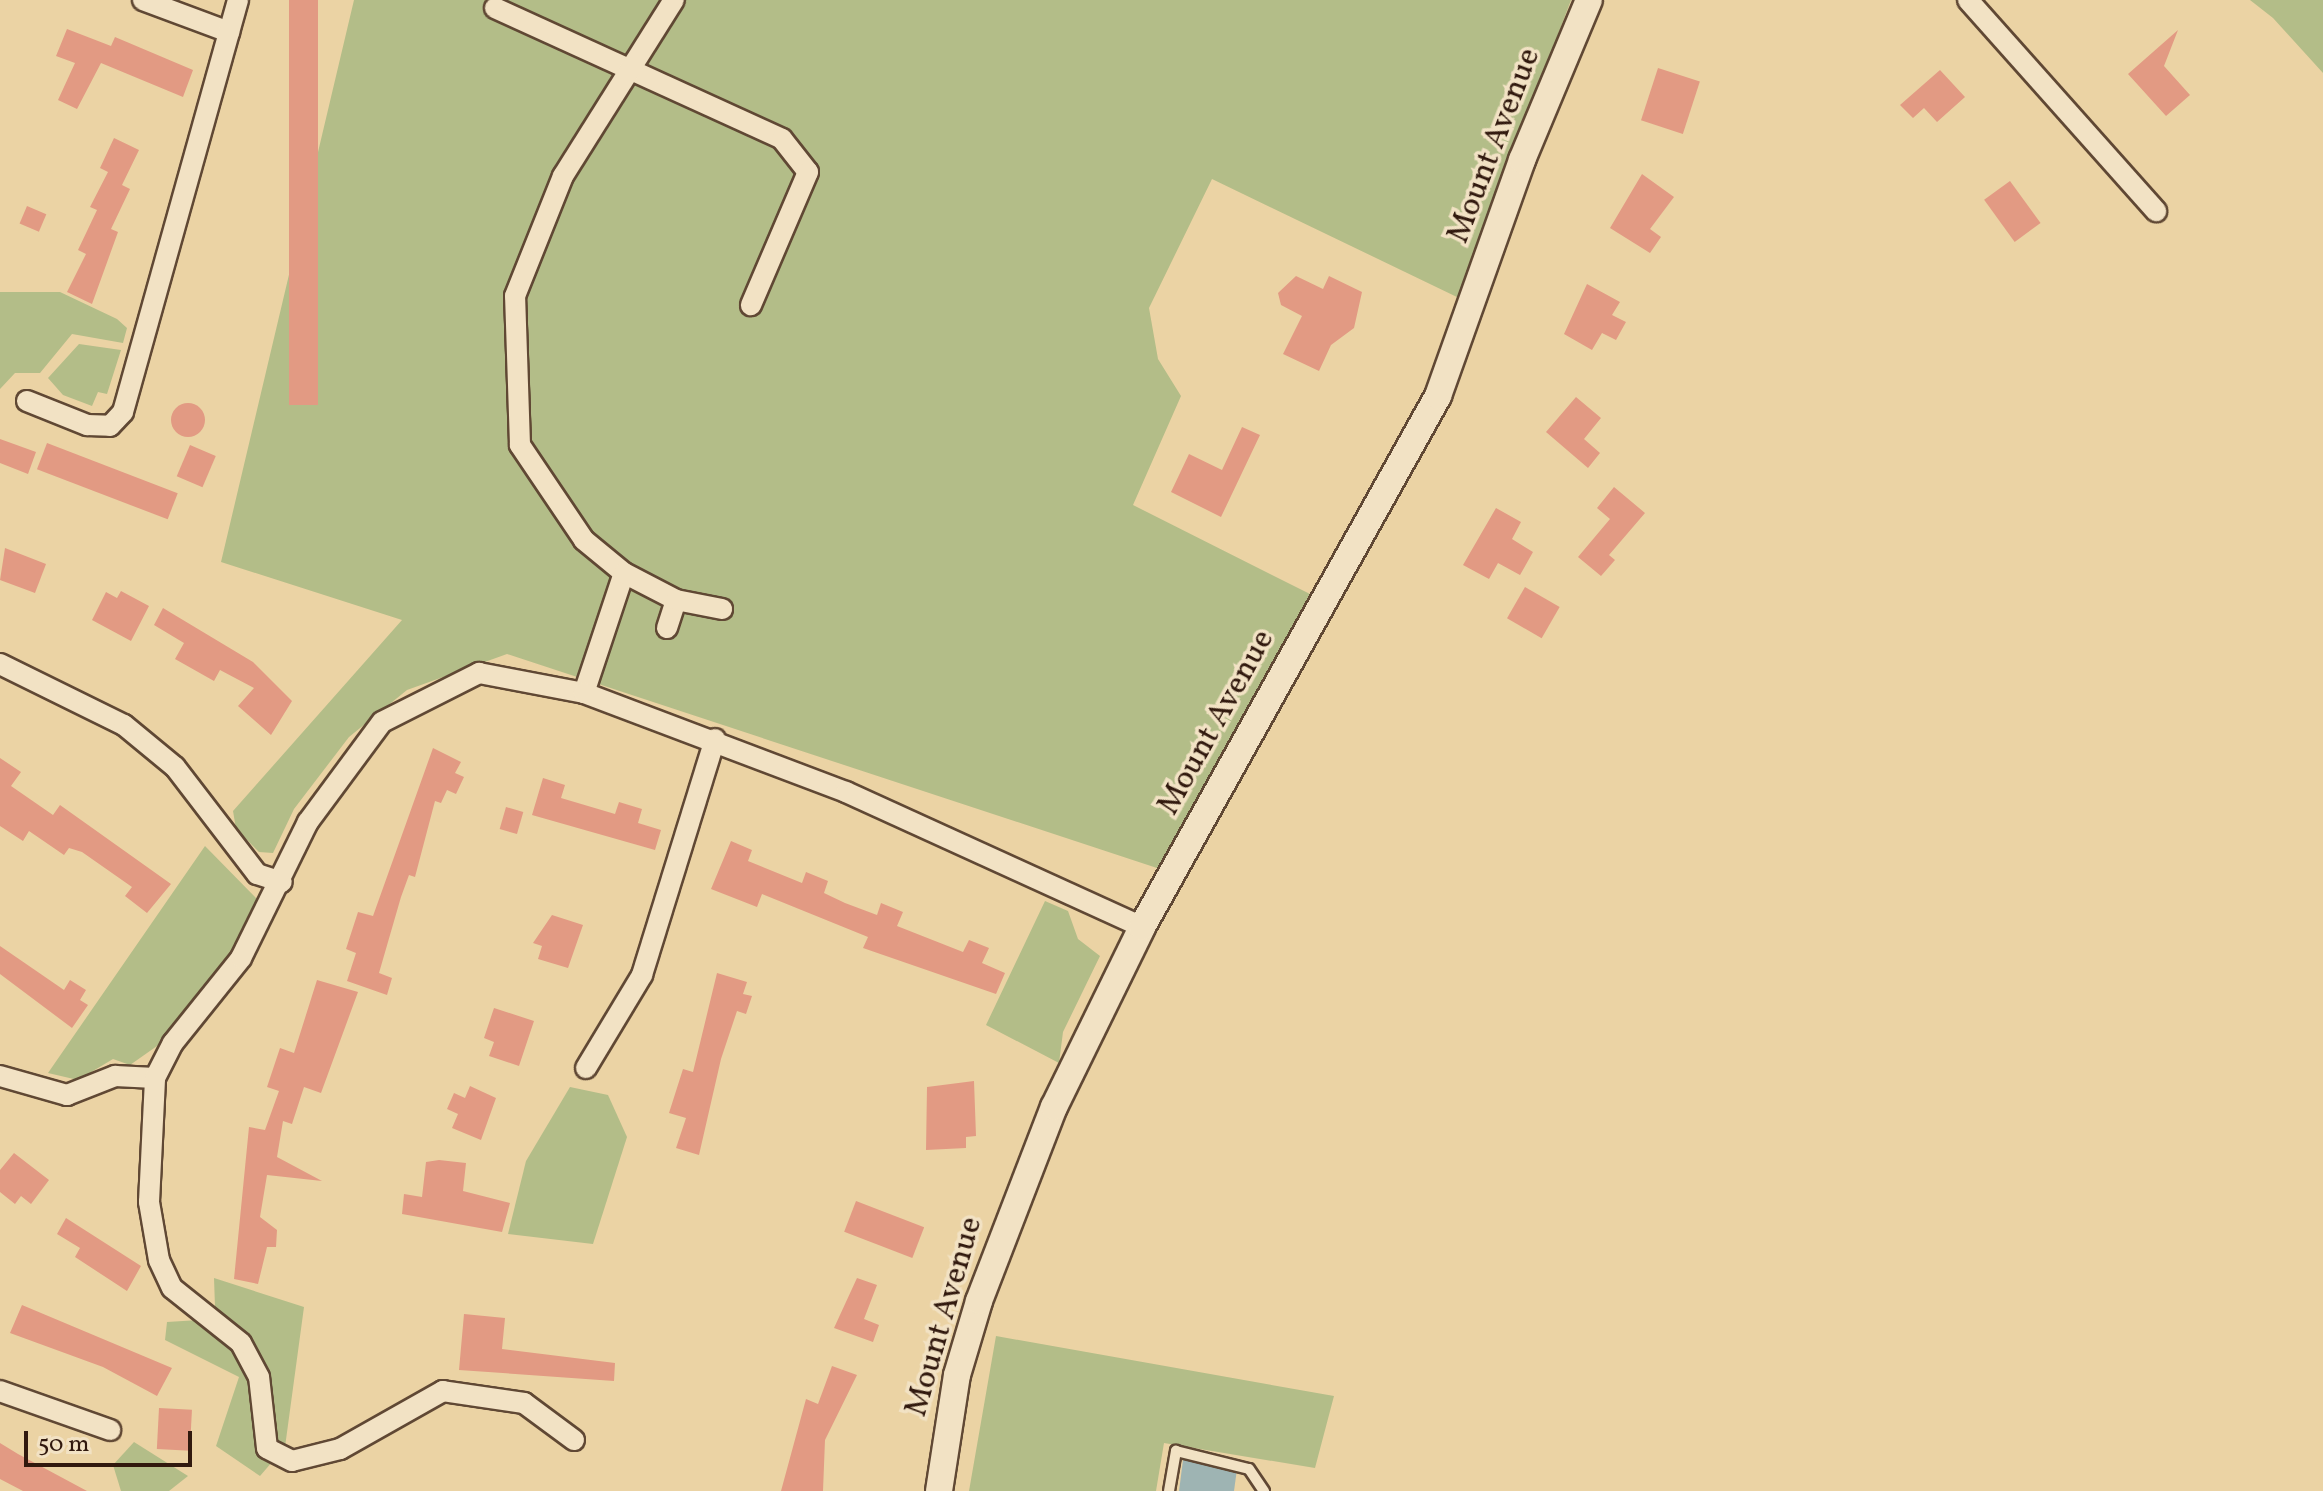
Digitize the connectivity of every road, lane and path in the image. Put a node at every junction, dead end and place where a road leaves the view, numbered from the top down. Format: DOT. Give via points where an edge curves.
graph roads {
  1 [pos="143,0"];
  2 [pos="238,0"];
  3 [pos="674,0"];
  4 [pos="1589,0"];
  5 [pos="1968,0"];
  6 [pos="495,8"];
  7 [pos="229,32"];
  8 [pos="632,72"];
  9 [pos="2156,211"];
  10 [pos="751,305"];
  11 [pos="27,401"];
  12 [pos="624,573"];
  13 [pos="676,600"];
  14 [pos="722,609"];
  15 [pos="667,628"];
  16 [pos="0,664"];
  17 [pos="584,693"];
  18 [pos="715,739"];
  19 [pos="282,882"];
  20 [pos="1142,927"];
  21 [pos="586,1068"];
  22 [pos="0,1076"];
  23 [pos="155,1078"];
  24 [pos="0,1391"];
  25 [pos="110,1430"];
  26 [pos="574,1440"];
  27 [pos="939,1491"];
  28 [pos="1169,1491"];
  29 [pos="1264,1491"];
  1 -- 7 [label="street"];
  2 -- 7 [label="street"];
  3 -- 8 [label="street"];
  4 -- 20 [label="street, Mount Avenue" via="1522,160 1438,396"];
  5 -- 9 [label="street"];
  6 -- 8 [label="street"];
  7 -- 11 [label="street" via="123,412 110,426 87,425"];
  8 -- 10 [label="street" via="782,139 808,172"];
  8 -- 12 [label="street" via="588,134 535,234 515,296 514,355 520,445 584,540"];
  12 -- 13 [label="street"];
  12 -- 17 [label="street"];
  13 -- 14 [label="street"];
  13 -- 15 [label="street"];
  16 -- 19 [label="street" via="124,725 175,767 257,874"];
  17 -- 18 [label="street"];
  17 -- 19 [label="street" via="479,673 382,722 308,822"];
  18 -- 20 [label="street"];
  18 -- 21 [label="street" via="642,975"];
  19 -- 23 [label="street" via="241,958 173,1043"];
  20 -- 27 [label="street, Mount Avenue" via="1012,1204 957,1375"];
  22 -- 23 [label="street" via="67,1095 115,1076"];
  23 -- 26 [label="street" via="149,1202 159,1260 172,1288 241,1343 259,1377 267,1448 292,1461 340,1449 443,1391 524,1403"];
  24 -- 25 [label="street"];
  28 -- 29 [label="lane" via="1176,1451 1249,1469"];
}
